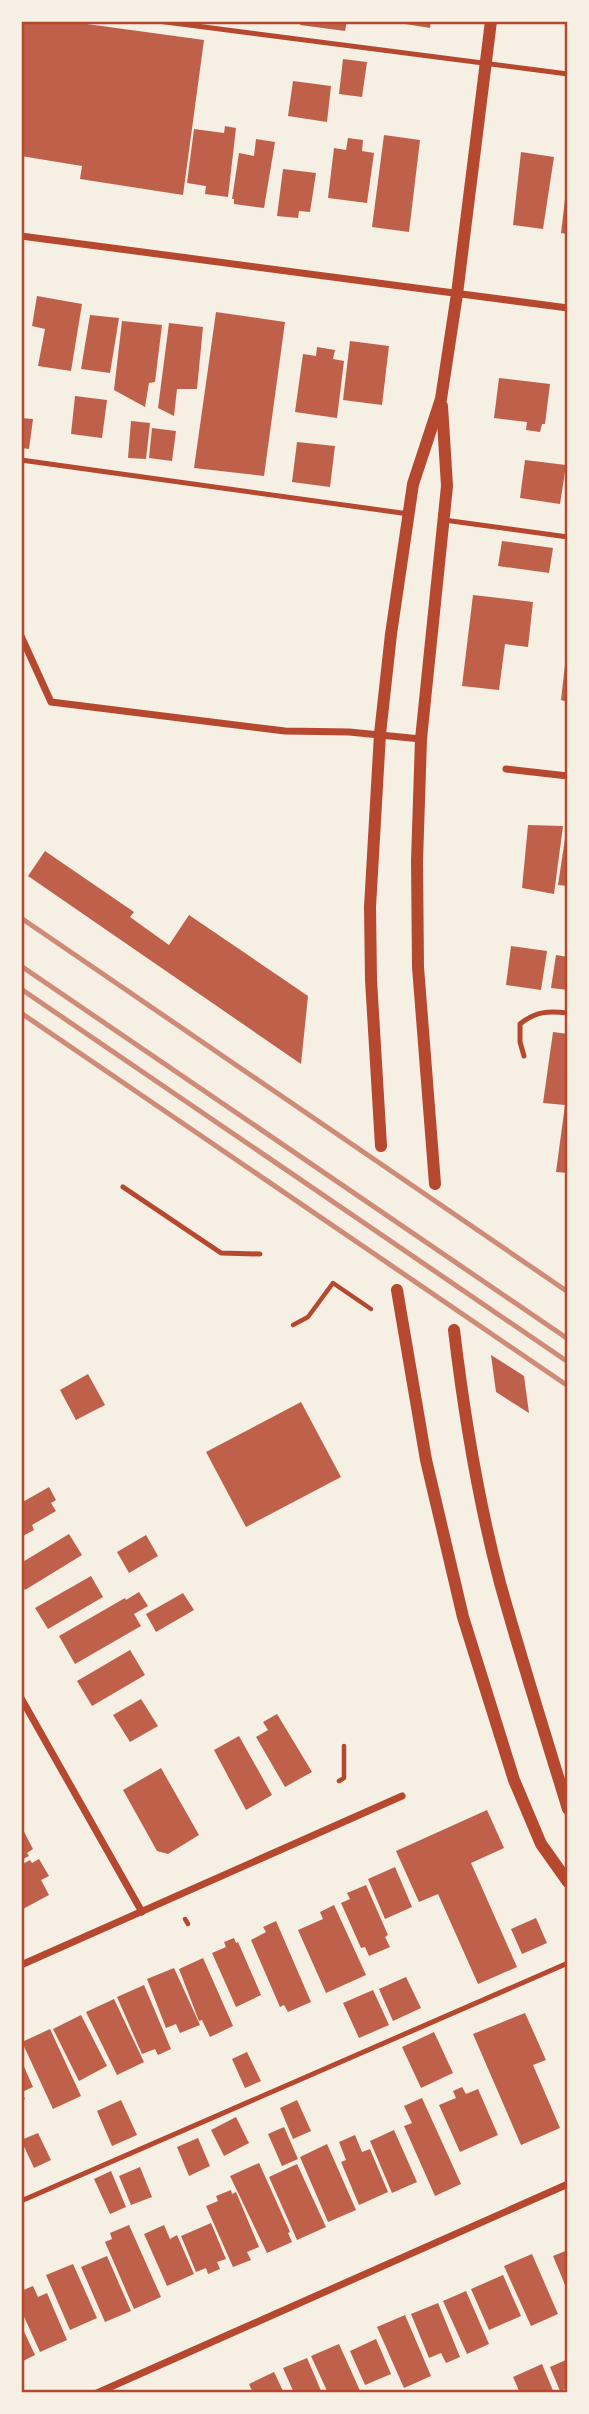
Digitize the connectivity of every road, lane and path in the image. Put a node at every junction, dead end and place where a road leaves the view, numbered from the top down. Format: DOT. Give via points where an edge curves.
graph roads {
  1 [pos="158,21"];
  2 [pos="491,21"];
  3 [pos="486,62"];
  4 [pos="568,74"];
  5 [pos="21,236"];
  6 [pos="457,294"];
  7 [pos="568,308"];
  8 [pos="441,399"];
  9 [pos="21,460"];
  10 [pos="409,514"];
  11 [pos="444,520"];
  12 [pos="568,537"];
  13 [pos="21,636"];
  14 [pos="380,734"];
  15 [pos="421,739"];
  16 [pos="506,769"];
  17 [pos="568,776"];
  18 [pos="568,1013"];
  19 [pos="524,1056"];
  20 [pos="381,1146"];
  21 [pos="435,1184"];
  22 [pos="123,1187"];
  23 [pos="260,1254"];
  24 [pos="397,1290"];
  25 [pos="371,1309"];
  26 [pos="293,1325"];
  27 [pos="454,1330"];
  28 [pos="21,1698"];
  29 [pos="344,1746"];
  30 [pos="339,1781"];
  31 [pos="402,1796"];
  32 [pos="568,1809"];
  33 [pos="568,1882"];
  34 [pos="142,1912"];
  35 [pos="568,1963"];
  36 [pos="21,1965"];
  37 [pos="568,2184"];
  38 [pos="21,2201"];
  39 [pos="97,2393"];
  1 -- 3 [label="lane"];
  2 -- 3 [label="street"];
  3 -- 4 [label="lane"];
  3 -- 6 [label="street"];
  5 -- 6 [label="street"];
  6 -- 7 [label="street"];
  6 -- 8 [label="street"];
  8 -- 10 [label="street" via="413,484"];
  8 -- 11 [label="street" via="447,486"];
  9 -- 10 [label="lane"];
  10 -- 14 [label="street"];
  11 -- 12 [label="lane"];
  11 -- 15 [label="street"];
  13 -- 14 [label="street" via="51,702 285,731"];
  14 -- 15 [label="street"];
  14 -- 20 [label="street" via="370,906"];
  15 -- 21 [label="street" via="418,967"];
  16 -- 17 [label="street"];
  18 -- 19 [label="lane" via="531,1014 520,1024"];
  22 -- 23 [label="lane" via="221,1253"];
  24 -- 33 [label="street" via="426,1460 463,1617 514,1780 541,1844"];
  25 -- 26 [label="path" via="333,1283 308,1317"];
  27 -- 32 [label="street" via="482,1505 500,1581"];
  28 -- 34 [label="street"];
  29 -- 30 [label="path" via="344,1778"];
  31 -- 34 [label="street"];
  34 -- 36 [label="street"];
  35 -- 38 [label="lane"];
  37 -- 39 [label="street"];
}
